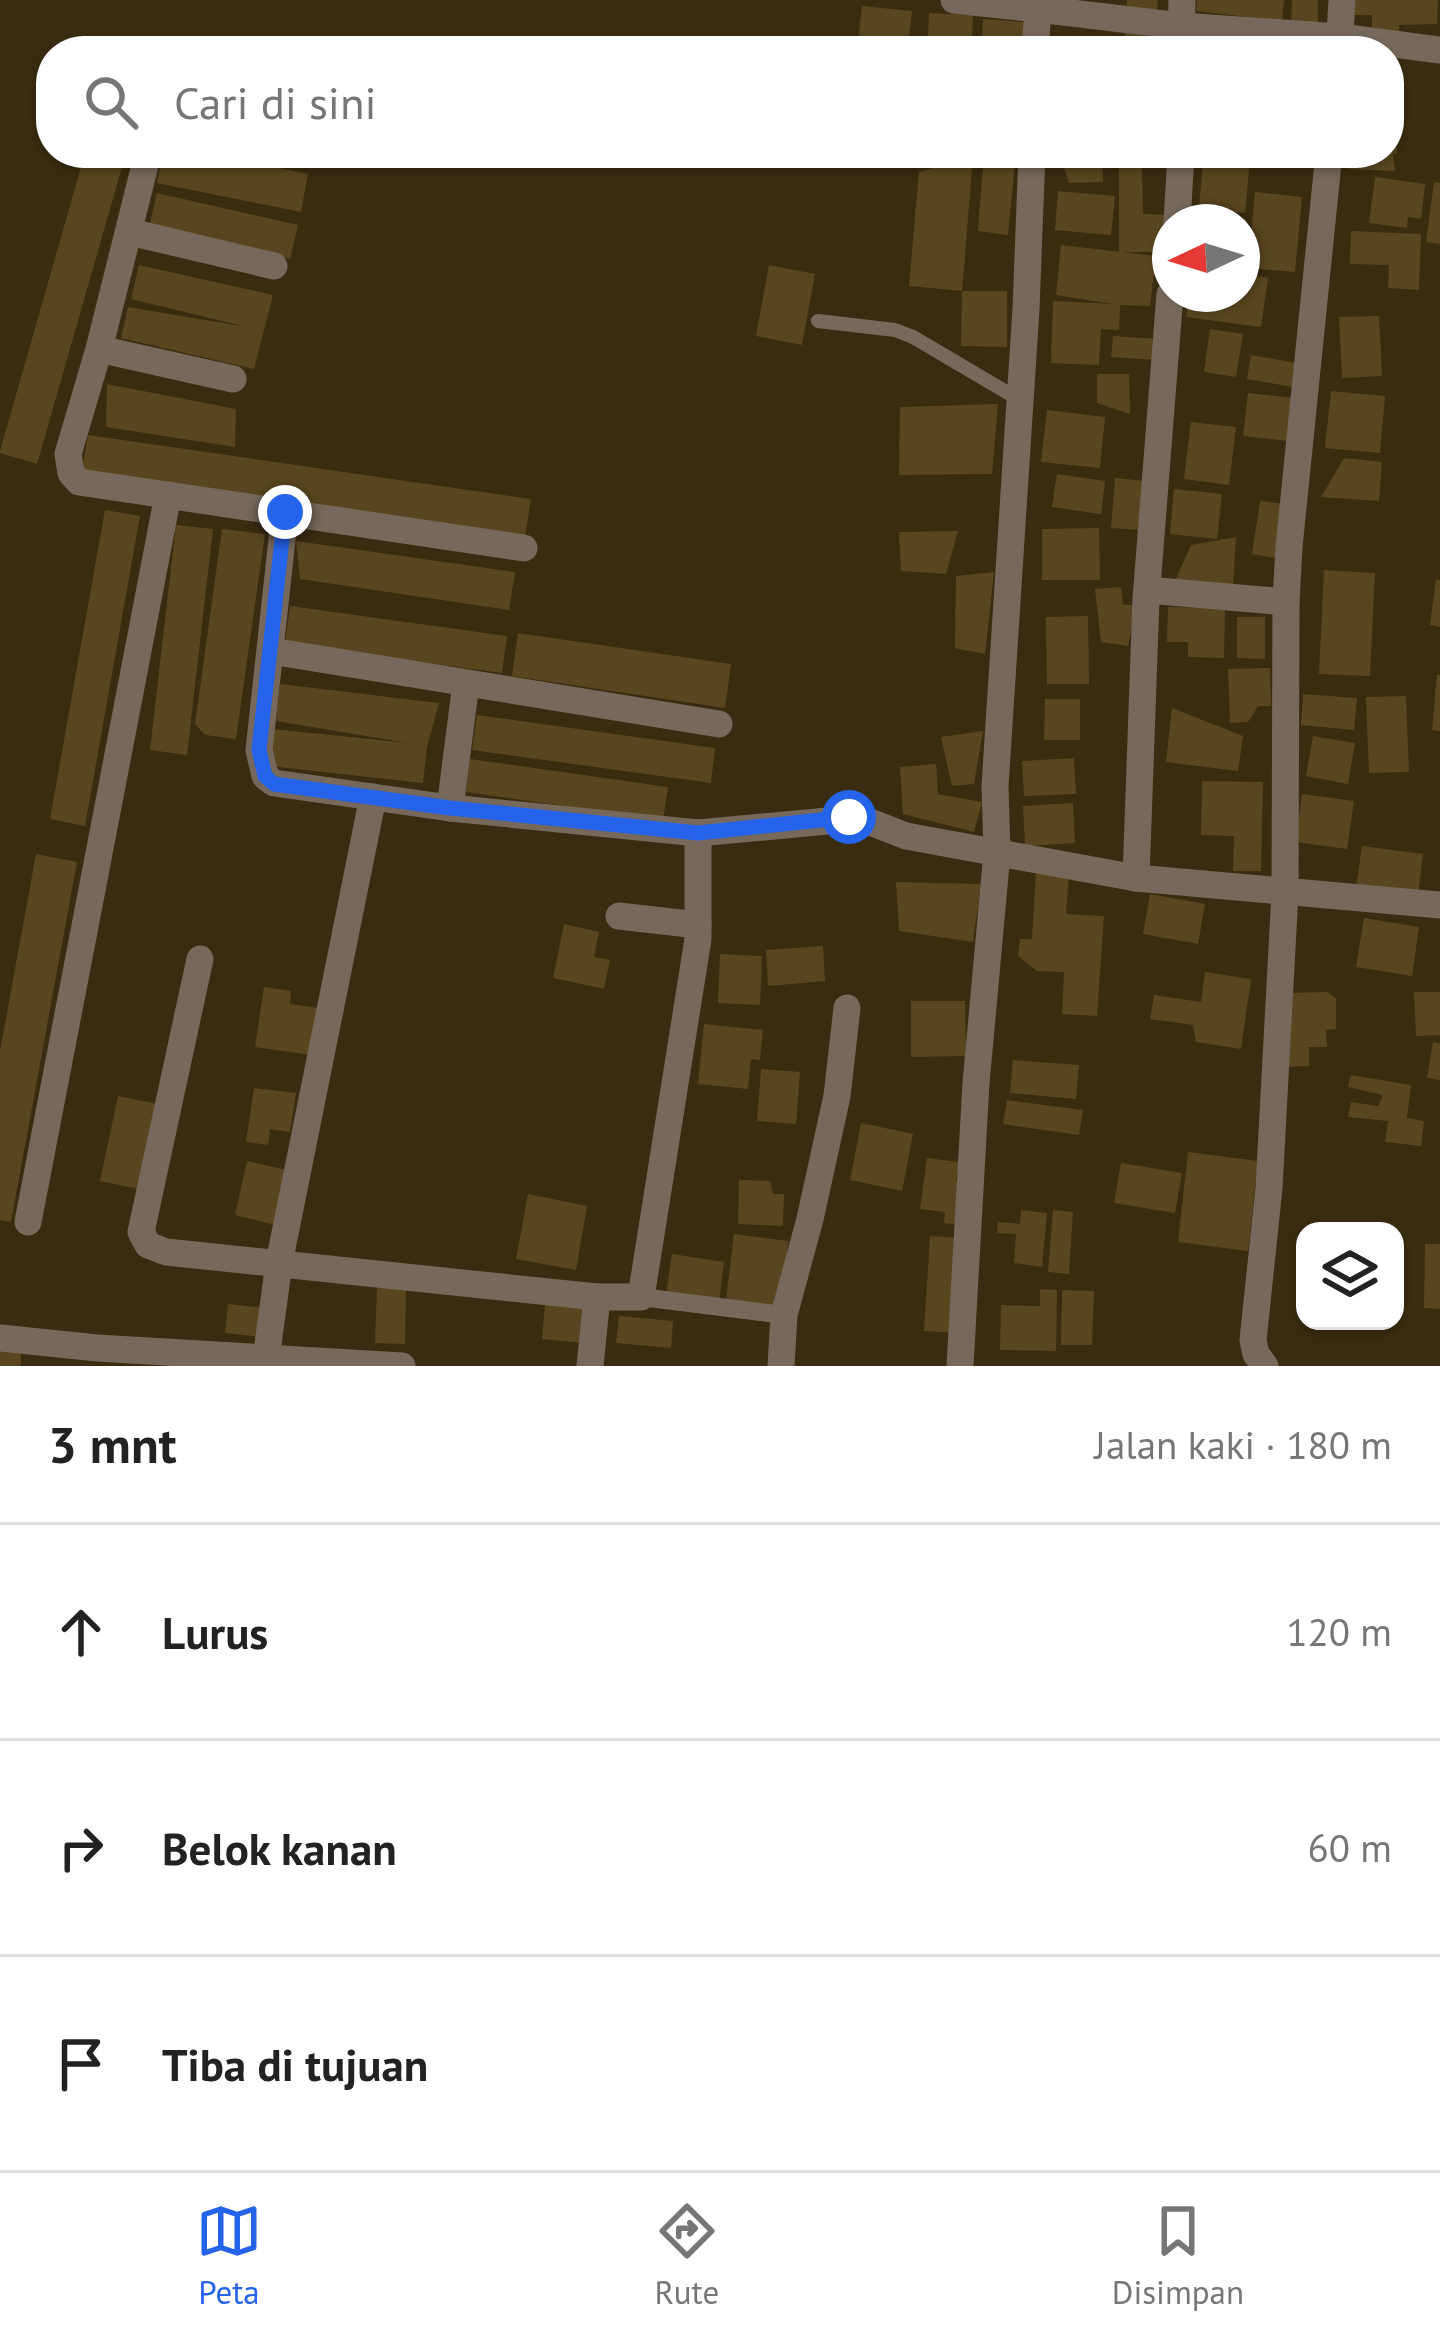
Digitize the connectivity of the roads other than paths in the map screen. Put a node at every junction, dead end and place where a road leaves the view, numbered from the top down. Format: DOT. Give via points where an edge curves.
graph roads {
  1 [pos="954,0"];
  2 [pos="1342,0"];
  3 [pos="1038,5"];
  4 [pos="1182,26"];
  5 [pos="1037,36"];
  6 [pos="1270,36"];
  7 [pos="1340,36"];
  8 [pos="1404,48"];
  9 [pos="1440,50"];
  10 [pos="145,168"];
  11 [pos="1031,168"];
  12 [pos="1180,168"];
  13 [pos="1328,168"];
  14 [pos="1178,204"];
  15 [pos="130,232"];
  16 [pos="274,266"];
  17 [pos="1170,312"];
  18 [pos="818,321"];
  19 [pos="99,349"];
  20 [pos="233,379"];
  21 [pos="1020,400"];
  22 [pos="168,496"];
  23 [pos="285,512"];
  24 [pos="524,548"];
  25 [pos="1147,590"];
  26 [pos="1286,602"];
  27 [pos="271,651"];
  28 [pos="466,683"];
  29 [pos="719,724"];
  30 [pos="373,797"];
  31 [pos="450,808"];
  32 [pos="698,833"];
  33 [pos="997,853"];
  34 [pos="1136,878"];
  35 [pos="1285,893"];
  36 [pos="1440,905"];
  37 [pos="619,916"];
  38 [pos="698,925"];
  39 [pos="200,959"];
  40 [pos="848,1009"];
  41 [pos="28,1222"];
  42 [pos="278,1263"];
  43 [pos="597,1297"];
  44 [pos="641,1297"];
  45 [pos="784,1320"];
  46 [pos="0,1338"];
  47 [pos="97,1357"];
  48 [pos="265,1361"];
  49 [pos="402,1366"];
  50 [pos="590,1366"];
  51 [pos="781,1366"];
  52 [pos="960,1366"];
  53 [pos="1264,1366"];
  1 -- 3 [label="street"];
  2 -- 7 [label="street"];
  3 -- 4 [label="street"];
  3 -- 5 [label="street"];
  4 -- 6 [label="street"];
  8 -- 9 [label="street"];
  10 -- 15 [label="street"];
  11 -- 21 [label="street"];
  12 -- 14 [label="street"];
  13 -- 26 [label="street"];
  15 -- 16 [label="street"];
  15 -- 19 [label="street"];
  17 -- 25 [label="street"];
  18 -- 21 [label="lane" via="913,337"];
  19 -- 20 [label="street"];
  19 -- 22 [label="street" via="68,454 71,473 79,482"];
  21 -- 33 [label="street"];
  22 -- 23 [label="street"];
  22 -- 41 [label="street"];
  23 -- 24 [label="street"];
  23 -- 27 [label="street"];
  25 -- 26 [label="street"];
  25 -- 34 [label="street"];
  26 -- 35 [label="street"];
  27 -- 28 [label="street"];
  27 -- 30 [label="street" via="259,750 265,776 274,784"];
  28 -- 29 [label="street"];
  28 -- 31 [label="street"];
  30 -- 31 [label="street"];
  30 -- 42 [label="street"];
  31 -- 32 [label="street"];
  32 -- 33 [label="street" via="860,818 906,836"];
  32 -- 38 [label="street"];
  33 -- 34 [label="street"];
  33 -- 52 [label="street"];
  34 -- 35 [label="street"];
  35 -- 36 [label="street"];
  35 -- 53 [label="street" via="1253,1340"];
  37 -- 38 [label="street"];
  38 -- 44 [label="street"];
  39 -- 42 [label="street" via="141,1232 155,1250"];
  40 -- 45 [label="street"];
  42 -- 43 [label="street"];
  42 -- 48 [label="street"];
  43 -- 44 [label="street"];
  43 -- 50 [label="street"];
  44 -- 45 [label="street"];
  45 -- 51 [label="street"];
  46 -- 47 [label="street"];
  47 -- 48 [label="street"];
  48 -- 49 [label="street"];
}
